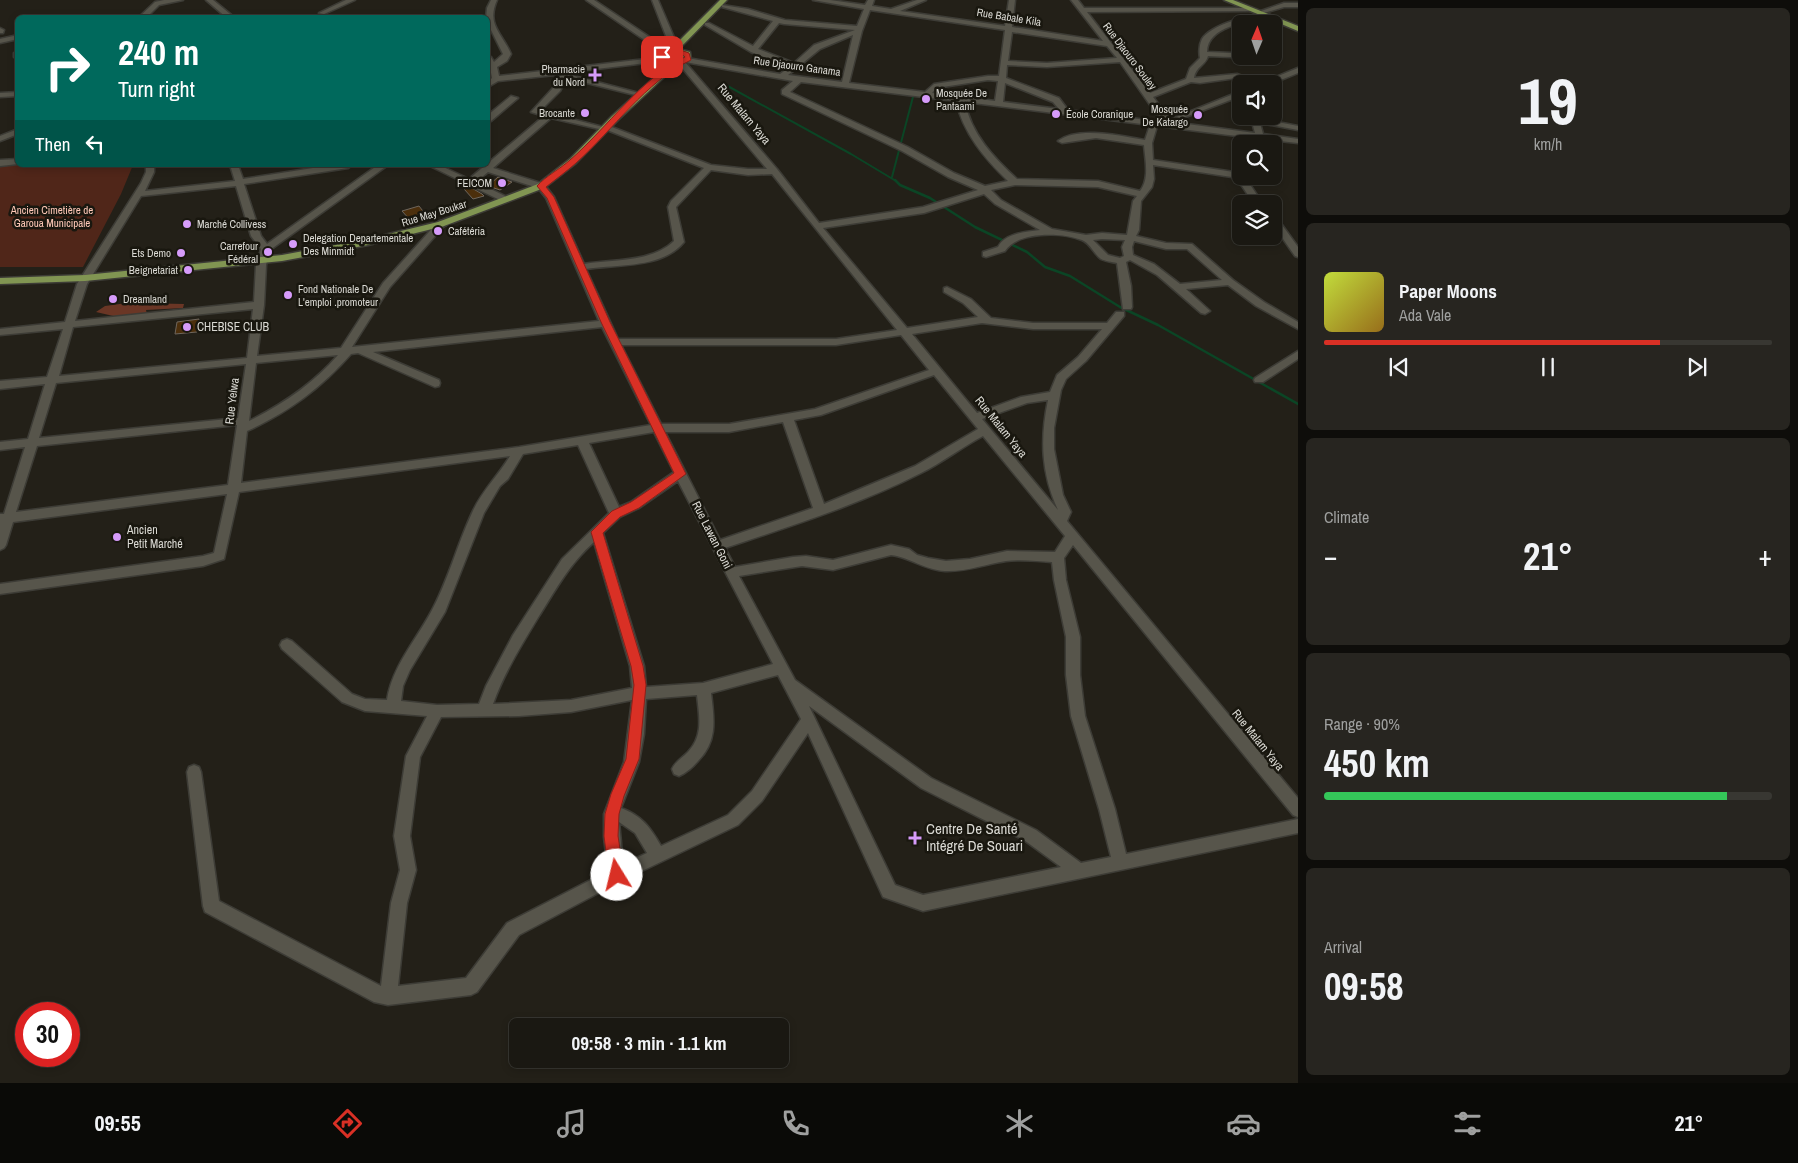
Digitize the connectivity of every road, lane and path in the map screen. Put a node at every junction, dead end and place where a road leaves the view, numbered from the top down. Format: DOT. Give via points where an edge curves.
graph roads {
  1 [pos="177,0"];
  2 [pos="209,0"];
  3 [pos="328,0"];
  4 [pos="352,0"];
  5 [pos="494,0"];
  6 [pos="589,0"];
  7 [pos="655,0"];
  8 [pos="731,0"];
  9 [pos="816,0"];
  10 [pos="871,0"];
  11 [pos="920,0"];
  12 [pos="1012,0"];
  13 [pos="1074,0"];
  14 [pos="1227,0"];
  15 [pos="1242,1"];
  16 [pos="724,3"];
  17 [pos="1298,5"];
  18 [pos="869,9"];
  19 [pos="1250,9"];
  20 [pos="1081,10"];
  21 [pos="891,11"];
  22 [pos="1264,13"];
  23 [pos="144,15"];
  24 [pos="228,15"];
  25 [pos="321,15"];
  26 [pos="778,20"];
  27 [pos="708,24"];
  28 [pos="1298,24"];
  29 [pos="1009,28"];
  30 [pos="1298,29"];
  31 [pos="859,30"];
  32 [pos="0,31"];
  33 [pos="15,31"];
  34 [pos="15,37"];
  35 [pos="0,40"];
  36 [pos="1109,44"];
  37 [pos="754,50"];
  38 [pos="1204,54"];
  39 [pos="1231,55"];
  40 [pos="675,57"];
  41 [pos="1122,60"];
  42 [pos="490,62"];
  43 [pos="1004,63"];
  44 [pos="493,66"];
  45 [pos="795,66"];
  46 [pos="1298,70"];
  47 [pos="567,73"];
  48 [pos="782,77"];
  49 [pos="1232,77"];
  50 [pos="1282,77"];
  51 [pos="496,79"];
  52 [pos="800,79"];
  53 [pos="1002,79"];
  54 [pos="1190,80"];
  55 [pos="490,84"];
  56 [pos="845,84"];
  57 [pos="635,93"];
  58 [pos="15,94"];
  59 [pos="925,94"];
  60 [pos="0,95"];
  61 [pos="1147,97"];
  62 [pos="1232,97"];
  63 [pos="514,98"];
  64 [pos="960,99"];
  65 [pos="999,103"];
  66 [pos="1065,111"];
  67 [pos="549,116"];
  68 [pos="490,117"];
  69 [pos="1160,123"];
  70 [pos="602,127"];
  71 [pos="1298,128"];
  72 [pos="15,132"];
  73 [pos="1259,135"];
  74 [pos="1232,136"];
  75 [pos="0,139"];
  76 [pos="1062,140"];
  77 [pos="1282,141"];
  78 [pos="1298,141"];
  79 [pos="1148,143"];
  80 [pos="15,160"];
  81 [pos="0,162"];
  82 [pos="1150,162"];
  83 [pos="490,166"];
  84 [pos="150,167"];
  85 [pos="234,167"];
  86 [pos="335,167"];
  87 [pos="381,167"];
  88 [pos="436,167"];
  89 [pos="489,167"];
  90 [pos="709,167"];
  91 [pos="487,169"];
  92 [pos="774,170"];
  93 [pos="1232,175"];
  94 [pos="238,182"];
  95 [pos="1015,182"];
  96 [pos="470,183"];
  97 [pos="537,185"];
  98 [pos="984,190"];
  99 [pos="138,194"];
  100 [pos="1141,194"];
  101 [pos="502,198"];
  102 [pos="441,224"];
  103 [pos="817,226"];
  104 [pos="1050,231"];
  105 [pos="1282,233"];
  106 [pos="1086,238"];
  107 [pos="1132,238"];
  108 [pos="986,254"];
  109 [pos="264,255"];
  110 [pos="1296,257"];
  111 [pos="1125,259"];
  112 [pos="582,267"];
  113 [pos="86,275"];
  114 [pos="0,276"];
  115 [pos="0,281"];
  116 [pos="1230,282"];
  117 [pos="1178,287"];
  118 [pos="947,290"];
  119 [pos="259,305"];
  120 [pos="1205,312"];
  121 [pos="988,321"];
  122 [pos="605,322"];
  123 [pos="68,326"];
  124 [pos="1109,326"];
  125 [pos="1298,326"];
  126 [pos="0,332"];
  127 [pos="906,333"];
  128 [pos="615,342"];
  129 [pos="350,351"];
  130 [pos="1298,354"];
  131 [pos="251,360"];
  132 [pos="936,371"];
  133 [pos="51,380"];
  134 [pos="1259,380"];
  135 [pos="435,383"];
  136 [pos="0,385"];
  137 [pos="1056,395"];
  138 [pos="787,417"];
  139 [pos="976,417"];
  140 [pos="242,425"];
  141 [pos="657,428"];
  142 [pos="985,430"];
  143 [pos="582,441"];
  144 [pos="33,442"];
  145 [pos="0,446"];
  146 [pos="519,451"];
  147 [pos="680,474"];
  148 [pos="234,488"];
  149 [pos="820,511"];
  150 [pos="616,514"];
  151 [pos="4,518"];
  152 [pos="1061,521"];
  153 [pos="597,532"];
  154 [pos="1073,535"];
  155 [pos="0,545"];
  156 [pos="717,546"];
  157 [pos="1058,557"];
  158 [pos="731,573"];
  159 [pos="0,589"];
  160 [pos="287,645"];
  161 [pos="781,668"];
  162 [pos="790,683"];
  163 [pos="703,690"];
  164 [pos="639,693"];
  165 [pos="393,706"];
  166 [pos="484,710"];
  167 [pos="437,711"];
  168 [pos="809,720"];
  169 [pos="679,769"];
  170 [pos="194,772"];
  171 [pos="1298,810"];
  172 [pos="612,814"];
  173 [pos="1298,826"];
  174 [pos="658,856"];
  175 [pos="1120,863"];
  176 [pos="1079,871"];
  177 [pos="617,875"];
  178 [pos="388,996"];
  1 -- 23 [label="street" via="157,3"];
  2 -- 24 [label="street"];
  3 -- 25 [label="street"];
  4 -- 25 [label="street"];
  5 -- 44 [label="street" via="490,12 492,28 507,54"];
  6 -- 40 [label="street"];
  7 -- 40 [label="street"];
  8 -- 16 [label="main road"];
  9 -- 18 [label="street, Rue Babale Kila"];
  10 -- 18 [label="street"];
  11 -- 21 [label="street"];
  12 -- 29 [label="street"];
  13 -- 20 [label="street, Rue Djaouro Souley"];
  14 -- 19 [label="main road"];
  15 -- 22 [label="main road"];
  16 -- 26 [label="street"];
  16 -- 27 [label="main road"];
  16 -- 40 [label="main road"];
  17 -- 22 [label="street" via="1284,5"];
  18 -- 21 [label="street, Rue Babale Kila"];
  18 -- 31 [label="street"];
  19 -- 20 [label="street"];
  19 -- 22 [label="main road"];
  20 -- 36 [label="street, Rue Djaouro Souley"];
  21 -- 29 [label="street, Rue Babale Kila"];
  22 -- 28 [label="main road"];
  22 -- 30 [label="main road"];
  22 -- 38 [label="street" via="1214,32 1206,40"];
  26 -- 31 [label="street"];
  26 -- 37 [label="street"];
  27 -- 37 [label="street"];
  27 -- 40 [label="main road"];
  29 -- 36 [label="street, Rue Babale Kila"];
  29 -- 43 [label="street"];
  31 -- 45 [label="street" via="817,47"];
  31 -- 56 [label="street"];
  32 -- 33 [label="street"];
  34 -- 35 [label="street"];
  36 -- 41 [label="street, Rue Djaouro Souley"];
  37 -- 45 [label="street"];
  38 -- 39 [label="street"];
  38 -- 54 [label="street" via="1204,59 1194,66"];
  40 -- 47 [label="street"];
  40 -- 48 [label="street, Rue Djaouro Ganama"];
  40 -- 57 [label="main road, Rue May Boukar"];
  40 -- 70 [label="main road, Rue May Boukar"];
  40 -- 92 [label="street, Rue Malam Yaya"];
  41 -- 43 [label="street" via="1047,65"];
  41 -- 61 [label="street, Rue Djaouro Souley"];
  42 -- 44 [label="street"];
  43 -- 53 [label="street"];
  44 -- 51 [label="street"];
  45 -- 48 [label="street"];
  46 -- 50 [label="street"];
  47 -- 51 [label="street"];
  47 -- 57 [label="street" via="571,78"];
  47 -- 67 [label="street" via="558,89 535,112"];
  48 -- 52 [label="street, Rue Djaouro Ganama"];
  49 -- 54 [label="street"];
  51 -- 55 [label="street"];
  52 -- 56 [label="street, Rue Djaouro Ganama"];
  52 -- 98 [label="street" via="785,92"];
  53 -- 59 [label="street" via="934,86"];
  53 -- 65 [label="street"];
  53 -- 66 [label="street" via="1056,100"];
  54 -- 61 [label="street"];
  56 -- 59 [label="street, Rue Djaouro Ganama"];
  57 -- 70 [label="main road, Rue May Boukar"];
  58 -- 60 [label="street"];
  59 -- 64 [label="street"];
  61 -- 69 [label="street, Rue Djaouro Souley"];
  62 -- 69 [label="street" via="1176,120"];
  63 -- 68 [label="street"];
  64 -- 65 [label="street"];
  64 -- 95 [label="street" via="971,132"];
  65 -- 66 [label="street"];
  66 -- 69 [label="street"];
  67 -- 70 [label="street"];
  67 -- 83 [label="street"];
  69 -- 74 [label="street"];
  69 -- 79 [label="street" via="1151,130"];
  70 -- 90 [label="street"];
  70 -- 97 [label="main road, Rue May Boukar" via="573,161"];
  71 -- 73 [label="street" via="1258,120"];
  72 -- 75 [label="street"];
  76 -- 79 [label="street" via="1086,135"];
  77 -- 78 [label="street"];
  79 -- 82 [label="street"];
  80 -- 81 [label="street"];
  82 -- 93 [label="street"];
  82 -- 100 [label="street" via="1148,187"];
  84 -- 99 [label="street"];
  85 -- 94 [label="street"];
  86 -- 94 [label="street"];
  87 -- 109 [label="street"];
  88 -- 96 [label="street"];
  89 -- 91 [label="street"];
  90 -- 92 [label="street" via="748,172"];
  90 -- 112 [label="street" via="672,207 680,242 677,246 656,256"];
  91 -- 96 [label="street"];
  91 -- 97 [label="street"];
  92 -- 103 [label="street, Rue Malam Yaya"];
  94 -- 99 [label="street"];
  94 -- 109 [label="street"];
  95 -- 98 [label="street"];
  95 -- 100 [label="street" via="1098,184"];
  96 -- 101 [label="street"];
  97 -- 101 [label="main road, Rue May Boukar"];
  97 -- 102 [label="main road, Rue May Boukar"];
  97 -- 112 [label="street, Rue Lawan Goni" via="550,197"];
  98 -- 103 [label="street" via="939,206"];
  98 -- 104 [label="street" via="998,202"];
  99 -- 113 [label="street"];
  100 -- 107 [label="street" via="1137,201"];
  101 -- 109 [label="main road, Rue May Boukar" via="421,226"];
  102 -- 109 [label="main road, Rue May Boukar" via="340,248"];
  102 -- 129 [label="street" via="386,285"];
  103 -- 127 [label="street, Rue Malam Yaya"];
  104 -- 106 [label="street"];
  104 -- 108 [label="street" via="1022,235 1006,242 1002,249"];
  105 -- 110 [label="street"];
  106 -- 107 [label="street"];
  106 -- 111 [label="street" via="1105,257"];
  107 -- 111 [label="street"];
  107 -- 116 [label="street" via="1166,246 1189,246"];
  109 -- 113 [label="main road, Rue May Boukar"];
  109 -- 119 [label="street, Rue Yelwa"];
  111 -- 117 [label="street" via="1154,267"];
  111 -- 124 [label="street" via="1124,310"];
  112 -- 122 [label="street, Rue Lawan Goni"];
  113 -- 114 [label="main road, Rue May Boukar"];
  113 -- 115 [label="main road, Rue May Boukar"];
  113 -- 123 [label="street"];
  116 -- 117 [label="street"];
  116 -- 125 [label="street"];
  117 -- 120 [label="street"];
  118 -- 121 [label="street" via="967,301"];
  119 -- 123 [label="street"];
  119 -- 131 [label="street, Rue Yelwa"];
  121 -- 124 [label="street" via="1033,326"];
  121 -- 127 [label="street" via="966,321"];
  122 -- 128 [label="street, Rue Lawan Goni"];
  122 -- 129 [label="street"];
  123 -- 126 [label="street"];
  123 -- 133 [label="street"];
  124 -- 137 [label="street" via="1082,359 1061,376"];
  127 -- 128 [label="street" via="836,342"];
  127 -- 132 [label="street, Rue Malam Yaya"];
  128 -- 141 [label="street, Rue Lawan Goni"];
  129 -- 131 [label="street"];
  129 -- 135 [label="street"];
  129 -- 140 [label="street" via="308,391 270,417"];
  130 -- 134 [label="street"];
  131 -- 133 [label="street"];
  131 -- 140 [label="street, Rue Yelwa"];
  132 -- 138 [label="street" via="817,412"];
  132 -- 139 [label="street, Rue Malam Yaya"];
  133 -- 136 [label="street"];
  133 -- 144 [label="street"];
  137 -- 139 [label="street" via="1018,402"];
  137 -- 152 [label="street" via="1048,428 1048,449 1057,495 1065,512"];
  138 -- 141 [label="street" via="729,428"];
  138 -- 149 [label="street"];
  139 -- 142 [label="street, Rue Malam Yaya"];
  140 -- 144 [label="street"];
  140 -- 148 [label="street, Rue Yelwa"];
  141 -- 143 [label="street"];
  141 -- 147 [label="street, Rue Lawan Goni"];
  142 -- 149 [label="street" via="909,474"];
  142 -- 152 [label="street, Rue Malam Yaya"];
  143 -- 146 [label="street"];
  143 -- 150 [label="street"];
  144 -- 145 [label="street"];
  144 -- 151 [label="street"];
  146 -- 148 [label="street"];
  146 -- 165 [label="street" via="478,512 438,612 396,686"];
  147 -- 150 [label="street"];
  147 -- 156 [label="street, Rue Lawan Goni"];
  148 -- 151 [label="street"];
  148 -- 159 [label="street, Rue Yelwa" via="220,556 211,560"];
  149 -- 156 [label="street"];
  150 -- 153 [label="street"];
  151 -- 155 [label="street"];
  152 -- 154 [label="street, Rue Malam Yaya"];
  153 -- 164 [label="street" via="640,677"];
  153 -- 166 [label="street" via="566,562 518,639"];
  154 -- 157 [label="street"];
  154 -- 171 [label="street, Rue Malam Yaya"];
  156 -- 158 [label="street, Rue Lawan Goni"];
  157 -- 158 [label="street" via="1007,556 946,566 891,550 833,565 824,566 814,561 794,562"];
  157 -- 175 [label="street" via="1073,637 1078,716"];
  158 -- 161 [label="street, Rue Lawan Goni"];
  160 -- 165 [label="street" via="348,698 366,705"];
  161 -- 162 [label="street, Rue Lawan Goni"];
  161 -- 163 [label="street"];
  162 -- 168 [label="street, Rue Lawan Goni"];
  162 -- 176 [label="street" via="926,783 1030,835"];
  163 -- 164 [label="street"];
  163 -- 169 [label="street" via="708,732 703,744"];
  164 -- 166 [label="street" via="571,706"];
  164 -- 172 [label="street" via="633,759"];
  165 -- 167 [label="street"];
  166 -- 167 [label="street"];
  167 -- 178 [label="street" via="413,756 402,836 408,870 399,903"];
  168 -- 174 [label="street" via="757,796 733,820"];
  168 -- 176 [label="street, Rue Lawan Goni" via="889,891 923,903"];
  170 -- 178 [label="street" via="211,906 374,993"];
  172 -- 174 [label="street" via="638,823"];
  172 -- 177 [label="street" via="611,836"];
  173 -- 175 [label="street"];
  174 -- 177 [label="street"];
  175 -- 176 [label="street"];
  177 -- 178 [label="street" via="513,929 471,986"];
}
